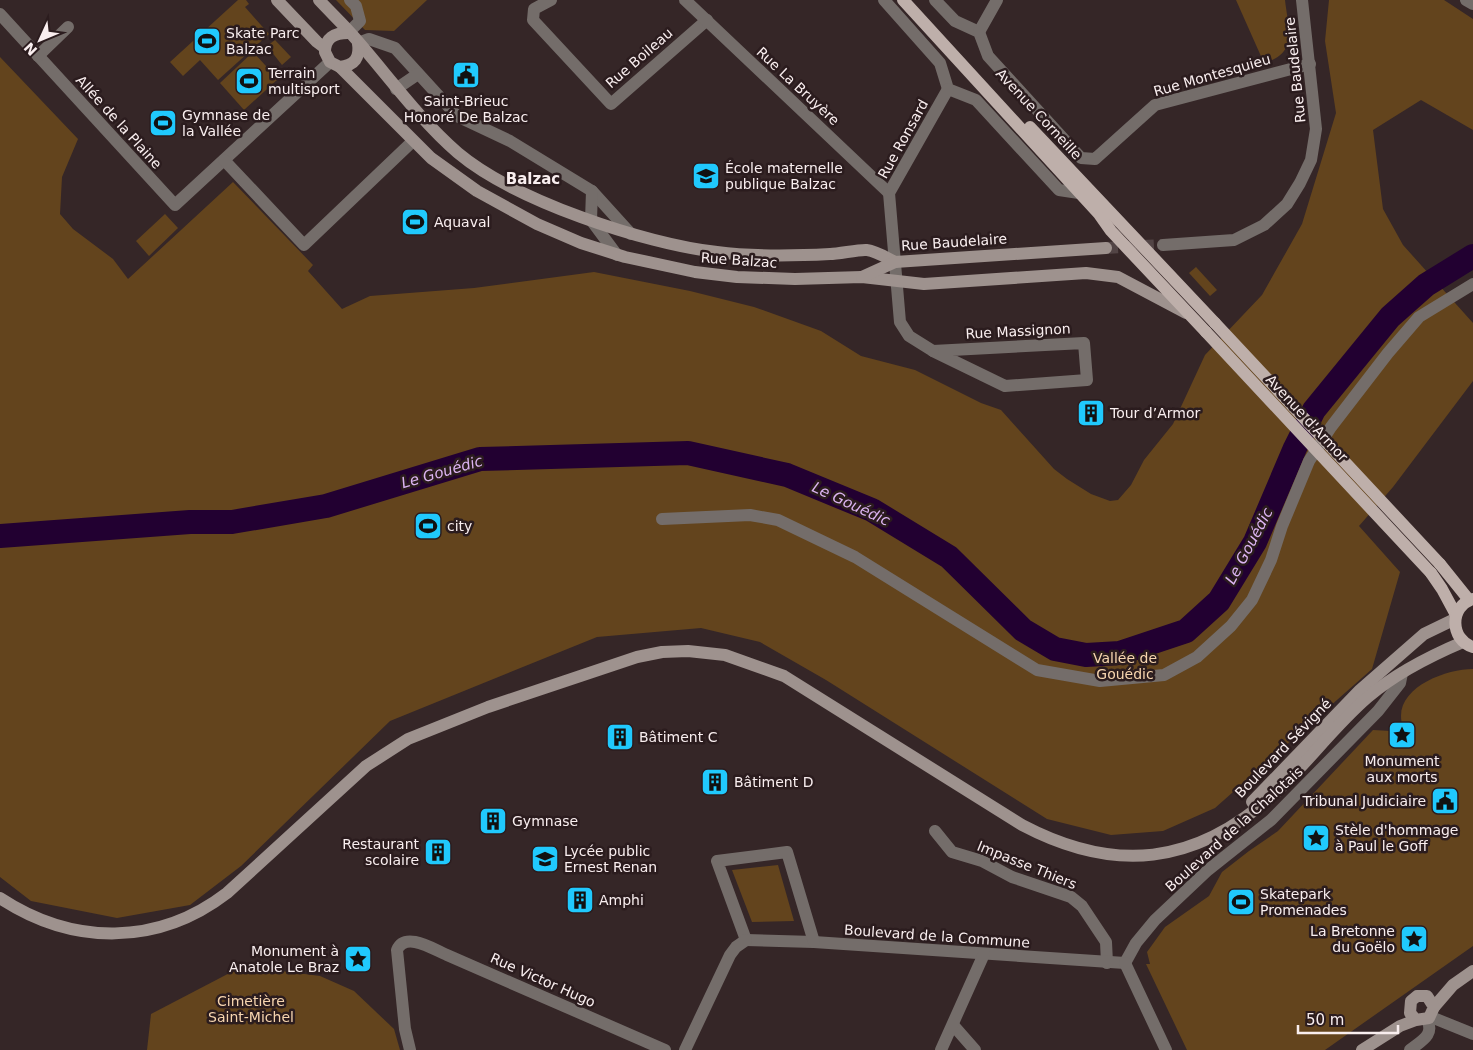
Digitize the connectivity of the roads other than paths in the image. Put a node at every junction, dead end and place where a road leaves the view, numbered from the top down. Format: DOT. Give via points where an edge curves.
graph roads {
  1 [pos="278,0"];
  2 [pos="319,0"];
  3 [pos="551,0"];
  4 [pos="685,0"];
  5 [pos="884,0"];
  6 [pos="903,0"];
  7 [pos="914,0"];
  8 [pos="935,0"];
  9 [pos="997,0"];
  10 [pos="1302,0"];
  11 [pos="1466,0"];
  12 [pos="353,3"];
  13 [pos="1473,4"];
  14 [pos="0,14"];
  15 [pos="707,20"];
  16 [pos="68,27"];
  17 [pos="348,32"];
  18 [pos="978,32"];
  19 [pos="358,43"];
  20 [pos="325,48"];
  21 [pos="38,56"];
  22 [pos="1310,64"];
  23 [pos="335,65"];
  24 [pos="418,74"];
  25 [pos="396,89"];
  26 [pos="948,89"];
  27 [pos="1064,139"];
  28 [pos="413,142"];
  29 [pos="1081,158"];
  30 [pos="1060,159"];
  31 [pos="224,160"];
  32 [pos="592,192"];
  33 [pos="890,193"];
  34 [pos="1079,193"];
  35 [pos="592,220"];
  36 [pos="631,234"];
  37 [pos="1162,244"];
  38 [pos="1145,246"];
  39 [pos="1106,248"];
  40 [pos="1126,248"];
  41 [pos="617,255"];
  42 [pos="895,262"];
  43 [pos="862,277"];
  44 [pos="896,281"];
  45 [pos="1473,284"];
  46 [pos="1190,316"];
  47 [pos="1210,327"];
  48 [pos="933,350"];
  49 [pos="662,519"];
  50 [pos="1435,569"];
  51 [pos="1471,600"];
  52 [pos="1455,617"];
  53 [pos="1468,644"];
  54 [pos="1402,673"];
  55 [pos="935,830"];
  56 [pos="1110,854"];
  57 [pos="0,898"];
  58 [pos="746,940"];
  59 [pos="814,942"];
  60 [pos="984,954"];
  61 [pos="1107,963"];
  62 [pos="1125,964"];
  63 [pos="1473,971"];
  64 [pos="1409,1009"];
  65 [pos="1427,1012"];
  66 [pos="953,1025"];
  67 [pos="1387,1032"];
  68 [pos="1473,1034"];
  69 [pos="410,1050"];
  70 [pos="665,1050"];
  71 [pos="685,1050"];
  72 [pos="941,1050"];
  73 [pos="975,1050"];
  74 [pos="1166,1050"];
  75 [pos="1362,1050"];
  76 [pos="1410,1050"];
  1 -- 20 [label="street"];
  2 -- 17 [label="street"];
  3 -- 15 [label="street, Rue Boileau" via="534,9 533,20 611,104"];
  4 -- 15 [label="street, Rue La Bruyère"];
  5 -- 26 [label="street" via="940,63"];
  6 -- 34 [label="main road, Avenue Corneille"];
  7 -- 30 [label="main road, Avenue Corneille"];
  8 -- 18 [label="street" via="955,21"];
  9 -- 18 [label="street"];
  10 -- 22 [label="street, Rue Baudelaire"];
  11 -- 13 [label="street"];
  12 -- 17 [label="street" via="360,21"];
  14 -- 21 [label="street, Allée de la Plaine"];
  15 -- 33 [label="street, Rue La Bruyère"];
  16 -- 21 [label="street"];
  17 -- 19 [label="street"];
  17 -- 20 [label="street" via="332,37"];
  18 -- 27 [label="street, Avenue Corneille" via="988,56"];
  19 -- 23 [label="street" via="355,62"];
  19 -- 24 [label="street" via="369,39 395,48"];
  19 -- 25 [label="street, Rue Balzac"];
  20 -- 23 [label="street" via="327,57"];
  21 -- 31 [label="street, Allée de la Plaine" via="175,205"];
  22 -- 29 [label="street, Rue Montesquieu" via="1156,105 1095,159"];
  22 -- 37 [label="street, Rue Baudelaire" via="1316,129 1311,160 1287,204 1264,225 1234,240"];
  23 -- 28 [label="street, Rue Balzac"];
  23 -- 31 [label="street"];
  24 -- 25 [label="street"];
  24 -- 32 [label="street" via="457,116 510,141"];
  25 -- 35 [label="street, Rue Balzac" via="432,128 476,166 510,185"];
  26 -- 33 [label="street, Rue Ronsard"];
  26 -- 34 [label="street" via="976,100 1059,190"];
  27 -- 29 [label="street, Avenue Corneille"];
  27 -- 30 [label="street"];
  28 -- 31 [label="street" via="304,245"];
  28 -- 41 [label="street, Rue Balzac" via="452,175 506,208 555,232"];
  30 -- 38 [label="main road, Avenue Corneille"];
  32 -- 35 [label="street"];
  32 -- 36 [label="street"];
  33 -- 42 [label="street, Rue Ronsard"];
  34 -- 40 [label="main road, Avenue Corneille"];
  35 -- 36 [label="street, Rue Balzac"];
  35 -- 41 [label="street"];
  36 -- 42 [label="street, Rue Balzac" via="724,253 794,256 867,250"];
  38 -- 47 [label="main road, Avenue d'Armor"];
  39 -- 42 [label="street, Rue Baudelaire"];
  40 -- 46 [label="main road, Avenue d'Armor"];
  41 -- 43 [label="street, Rue Balzac" via="687,271 737,278"];
  42 -- 43 [label="street"];
  42 -- 44 [label="street, Rue Massignon"];
  43 -- 44 [label="street, Rue Balzac"];
  44 -- 46 [label="street, Rue Balzac" via="924,284 1086,273 1111,275"];
  44 -- 48 [label="street, Rue Massignon" via="900,322 909,336"];
  45 -- 49 [label="street" via="1419,317 1388,353 1309,461 1252,600 1231,626 1196,657 1164,675 1100,681 1037,670 855,557 778,520 750,516"];
  46 -- 47 [label="main road, Avenue d'Armor"];
  47 -- 50 [label="main road, Avenue d'Armor, bridge"];
  48 -- 48 [label="street, Rue Massignon" via="1005,386 1087,380 1084,343"];
  50 -- 51 [label="main road, Avenue d'Armor"];
  50 -- 52 [label="main road, Avenue d'Armor"];
  51 -- 52 [label="main road" via="1462,605"];
  52 -- 53 [label="main road, Avenue d'Armor" via="1458,636"];
  52 -- 56 [label="street, Boulevard Sévigné" via="1424,634 1360,690 1268,787 1232,818 1191,840"];
  53 -- 54 [label="street" via="1434,654"];
  54 -- 56 [label="street" via="1367,698 1274,794 1236,824 1173,852 1130,857"];
  54 -- 62 [label="street, Boulevard de la Chalotais" via="1400,683 1372,718 1271,820 1208,870 1155,920 1136,943"];
  55 -- 61 [label="street, Impasse Thiers" via="952,852 1071,897 1082,906 1106,942"];
  56 -- 57 [label="street" via="1065,845 1022,825 784,676 735,657 688,651 637,657 488,706 408,739 366,766 227,893 180,922 154,930 100,933 43,920"];
  58 -- 59 [label="street, Boulevard de la Commune"];
  58 -- 59 [label="street" via="716,861 787,852"];
  58 -- 71 [label="street" via="730,956"];
  59 -- 60 [label="street, Boulevard de la Commune"];
  60 -- 61 [label="street, Boulevard de la Commune"];
  60 -- 66 [label="street"];
  61 -- 62 [label="street, Boulevard de la Commune"];
  62 -- 74 [label="street"];
  63 -- 65 [label="street" via="1453,985"];
  64 -- 65 [label="street"];
  64 -- 65 [label="street" via="1414,998"];
  64 -- 67 [label="street"];
  65 -- 67 [label="street"];
  65 -- 68 [label="street"];
  65 -- 76 [label="street" via="1429,1034"];
  66 -- 72 [label="street"];
  66 -- 73 [label="street"];
  67 -- 75 [label="street"];
  69 -- 70 [label="street, Rue Victor Hugo" via="397,950 401,943 407,941 438,951"];
}
